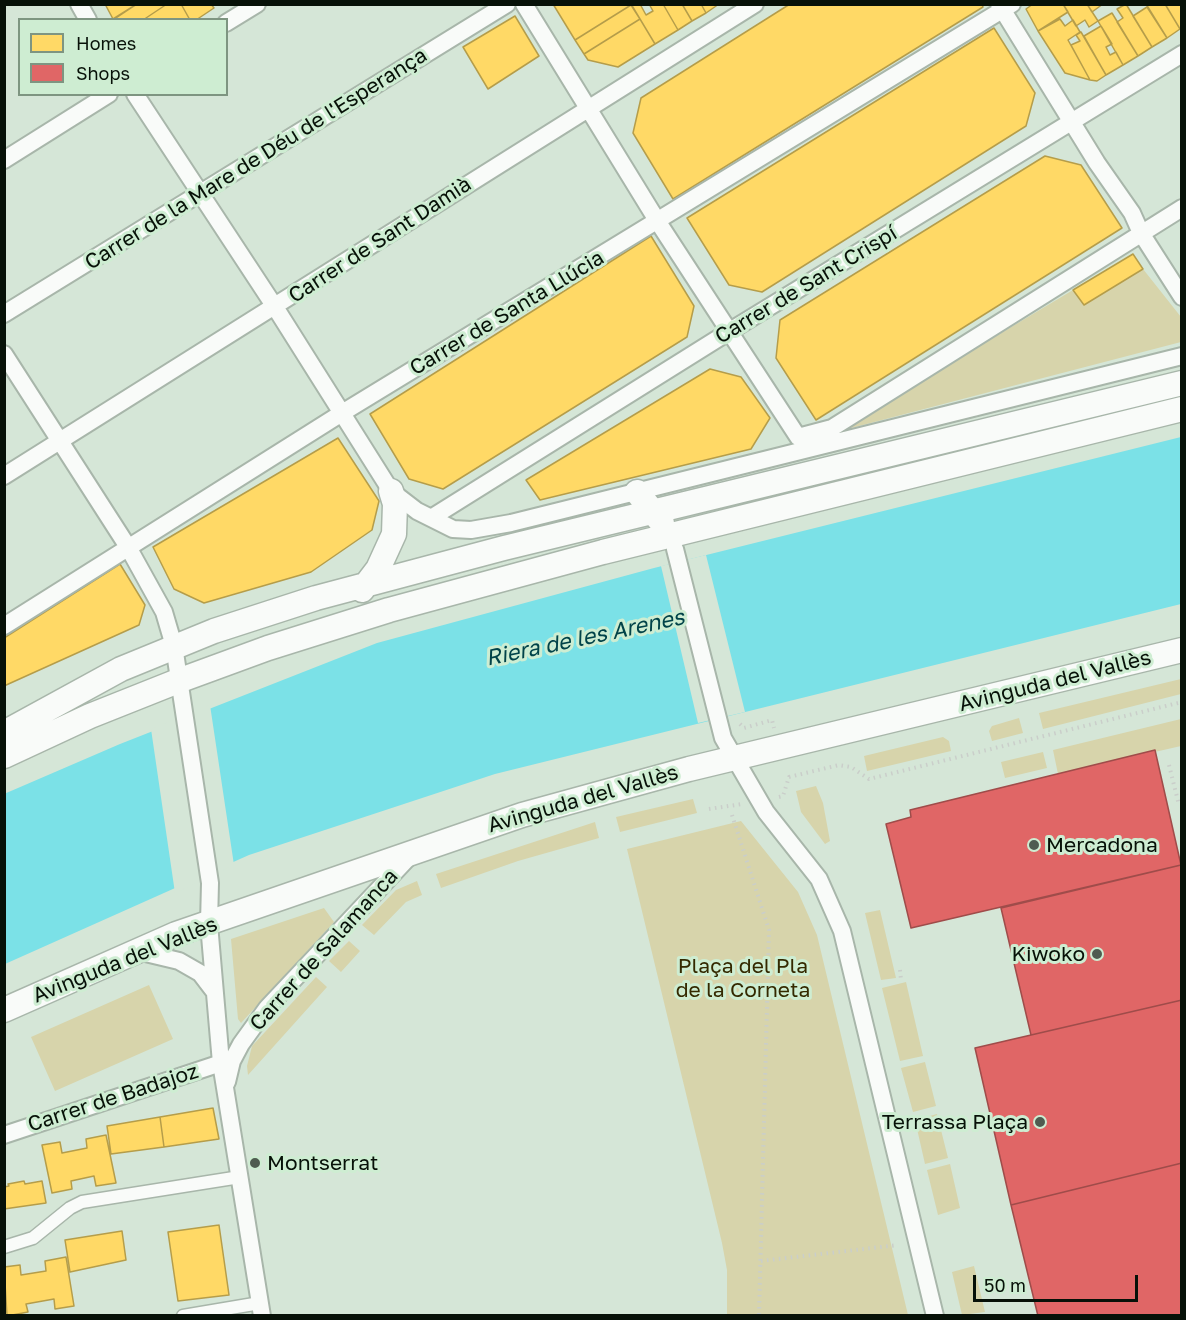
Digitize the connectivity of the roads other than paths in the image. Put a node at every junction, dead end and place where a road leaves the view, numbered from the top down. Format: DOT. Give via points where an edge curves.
graph roads {
  1 [pos="79,4"];
  2 [pos="257,4"];
  3 [pos="507,4"];
  4 [pos="524,4"];
  5 [pos="755,4"];
  6 [pos="1005,7"];
  7 [pos="87,18"];
  8 [pos="228,22"];
  9 [pos="1182,54"];
  10 [pos="106,96"];
  11 [pos="136,96"];
  12 [pos="587,108"];
  13 [pos="1073,123"];
  14 [pos="4,160"];
  15 [pos="200,193"];
  16 [pos="1182,207"];
  17 [pos="658,222"];
  18 [pos="1141,233"];
  19 [pos="1182,297"];
  20 [pos="275,307"];
  21 [pos="4,314"];
  22 [pos="730,331"];
  23 [pos="4,354"];
  24 [pos="1182,356"];
  25 [pos="1182,383"];
  26 [pos="1182,409"];
  27 [pos="342,413"];
  28 [pos="59,442"];
  29 [pos="4,476"];
  30 [pos="391,491"];
  31 [pos="637,492"];
  32 [pos="655,512"];
  33 [pos="431,518"];
  34 [pos="672,542"];
  35 [pos="128,547"];
  36 [pos="367,584"];
  37 [pos="4,626"];
  38 [pos="311,634"];
  39 [pos="174,646"];
  40 [pos="1182,650"];
  41 [pos="121,669"];
  42 [pos="179,691"];
  43 [pos="4,716"];
  44 [pos="4,733"];
  45 [pos="728,748"];
  46 [pos="4,756"];
  47 [pos="415,850"];
  48 [pos="209,924"];
  49 [pos="137,951"];
  50 [pos="213,990"];
  51 [pos="4,1010"];
  52 [pos="221,1063"];
  53 [pos="226,1086"];
  54 [pos="4,1134"];
  55 [pos="240,1177"];
  56 [pos="4,1246"];
  57 [pos="261,1309"];
  58 [pos="183,1316"];
  59 [pos="935,1316"];
  1 -- 7 [label="street"];
  2 -- 8 [label="street"];
  3 -- 15 [label="street, Carrer de la Mare de Déu de l'Esperança"];
  4 -- 12 [label="street"];
  5 -- 12 [label="street, Carrer de Sant Damià"];
  6 -- 13 [label="street"];
  6 -- 17 [label="street, Carrer de Santa Llúcia"];
  9 -- 13 [label="street, Carrer de Sant Crispí"];
  10 -- 14 [label="street"];
  11 -- 15 [label="street"];
  12 -- 17 [label="street"];
  12 -- 20 [label="street, Carrer de Sant Damià"];
  13 -- 18 [label="street"];
  13 -- 22 [label="street, Carrer de Sant Crispí"];
  15 -- 20 [label="street"];
  15 -- 21 [label="street, Carrer de la Mare de Déu de l'Esperança"];
  16 -- 18 [label="street"];
  17 -- 22 [label="street"];
  17 -- 27 [label="street, Carrer de Santa Llúcia"];
  18 -- 19 [label="street"];
  18 -- 22 [label="street" via="832,428 798,437"];
  20 -- 27 [label="street"];
  20 -- 28 [label="street, Carrer de Sant Damià"];
  22 -- 33 [label="street, Carrer de Sant Crispí"];
  23 -- 28 [label="street, Carrer de Salamanca"];
  24 -- 31 [label="street"];
  25 -- 32 [label="main road"];
  26 -- 34 [label="main road"];
  27 -- 30 [label="street"];
  27 -- 35 [label="street, Carrer de Santa Llúcia"];
  28 -- 29 [label="street, Carrer de Sant Damià"];
  28 -- 35 [label="street, Carrer de Salamanca"];
  30 -- 33 [label="street"];
  30 -- 36 [label="main road" via="395,504 394,534"];
  31 -- 32 [label="main road"];
  31 -- 33 [label="street" via="511,524 471,530 453,529"];
  32 -- 34 [label="main road"];
  32 -- 36 [label="main road"];
  34 -- 38 [label="main road" via="406,605"];
  34 -- 45 [label="street"];
  35 -- 37 [label="street, Carrer de Santa Llúcia"];
  35 -- 39 [label="street, Carrer de Salamanca" via="164,612"];
  36 -- 38 [label="main road" via="346,607"];
  36 -- 39 [label="main road"];
  38 -- 42 [label="main road"];
  39 -- 41 [label="main road"];
  39 -- 42 [label="street, Carrer de Salamanca"];
  40 -- 45 [label="main road, Avinguda del Vallès"];
  41 -- 43 [label="main road" via="84,680"];
  41 -- 44 [label="main road"];
  42 -- 46 [label="main road" via="90,716"];
  42 -- 48 [label="street, Carrer de Salamanca" via="210,883"];
  45 -- 47 [label="main road, Avinguda del Vallès"];
  45 -- 59 [label="street" via="759,801 819,879 842,931"];
  47 -- 48 [label="main road, Avinguda del Vallès"];
  47 -- 53 [label="street, Carrer de Salamanca" via="267,1008 241,1044"];
  48 -- 49 [label="main road, Avinguda del Vallès"];
  48 -- 50 [label="street, Carrer de Salamanca"];
  49 -- 50 [label="street" via="179,961 200,973"];
  49 -- 51 [label="main road, Avinguda del Vallès"];
  50 -- 52 [label="street, Carrer de Salamanca"];
  52 -- 53 [label="street, Carrer de Salamanca"];
  52 -- 54 [label="street, Carrer de Badajoz"];
  53 -- 55 [label="street, Carrer de Salamanca"];
  55 -- 56 [label="street" via="82,1202 33,1238"];
  55 -- 57 [label="street, Carrer de Salamanca"];
  57 -- 58 [label="street"];
}
